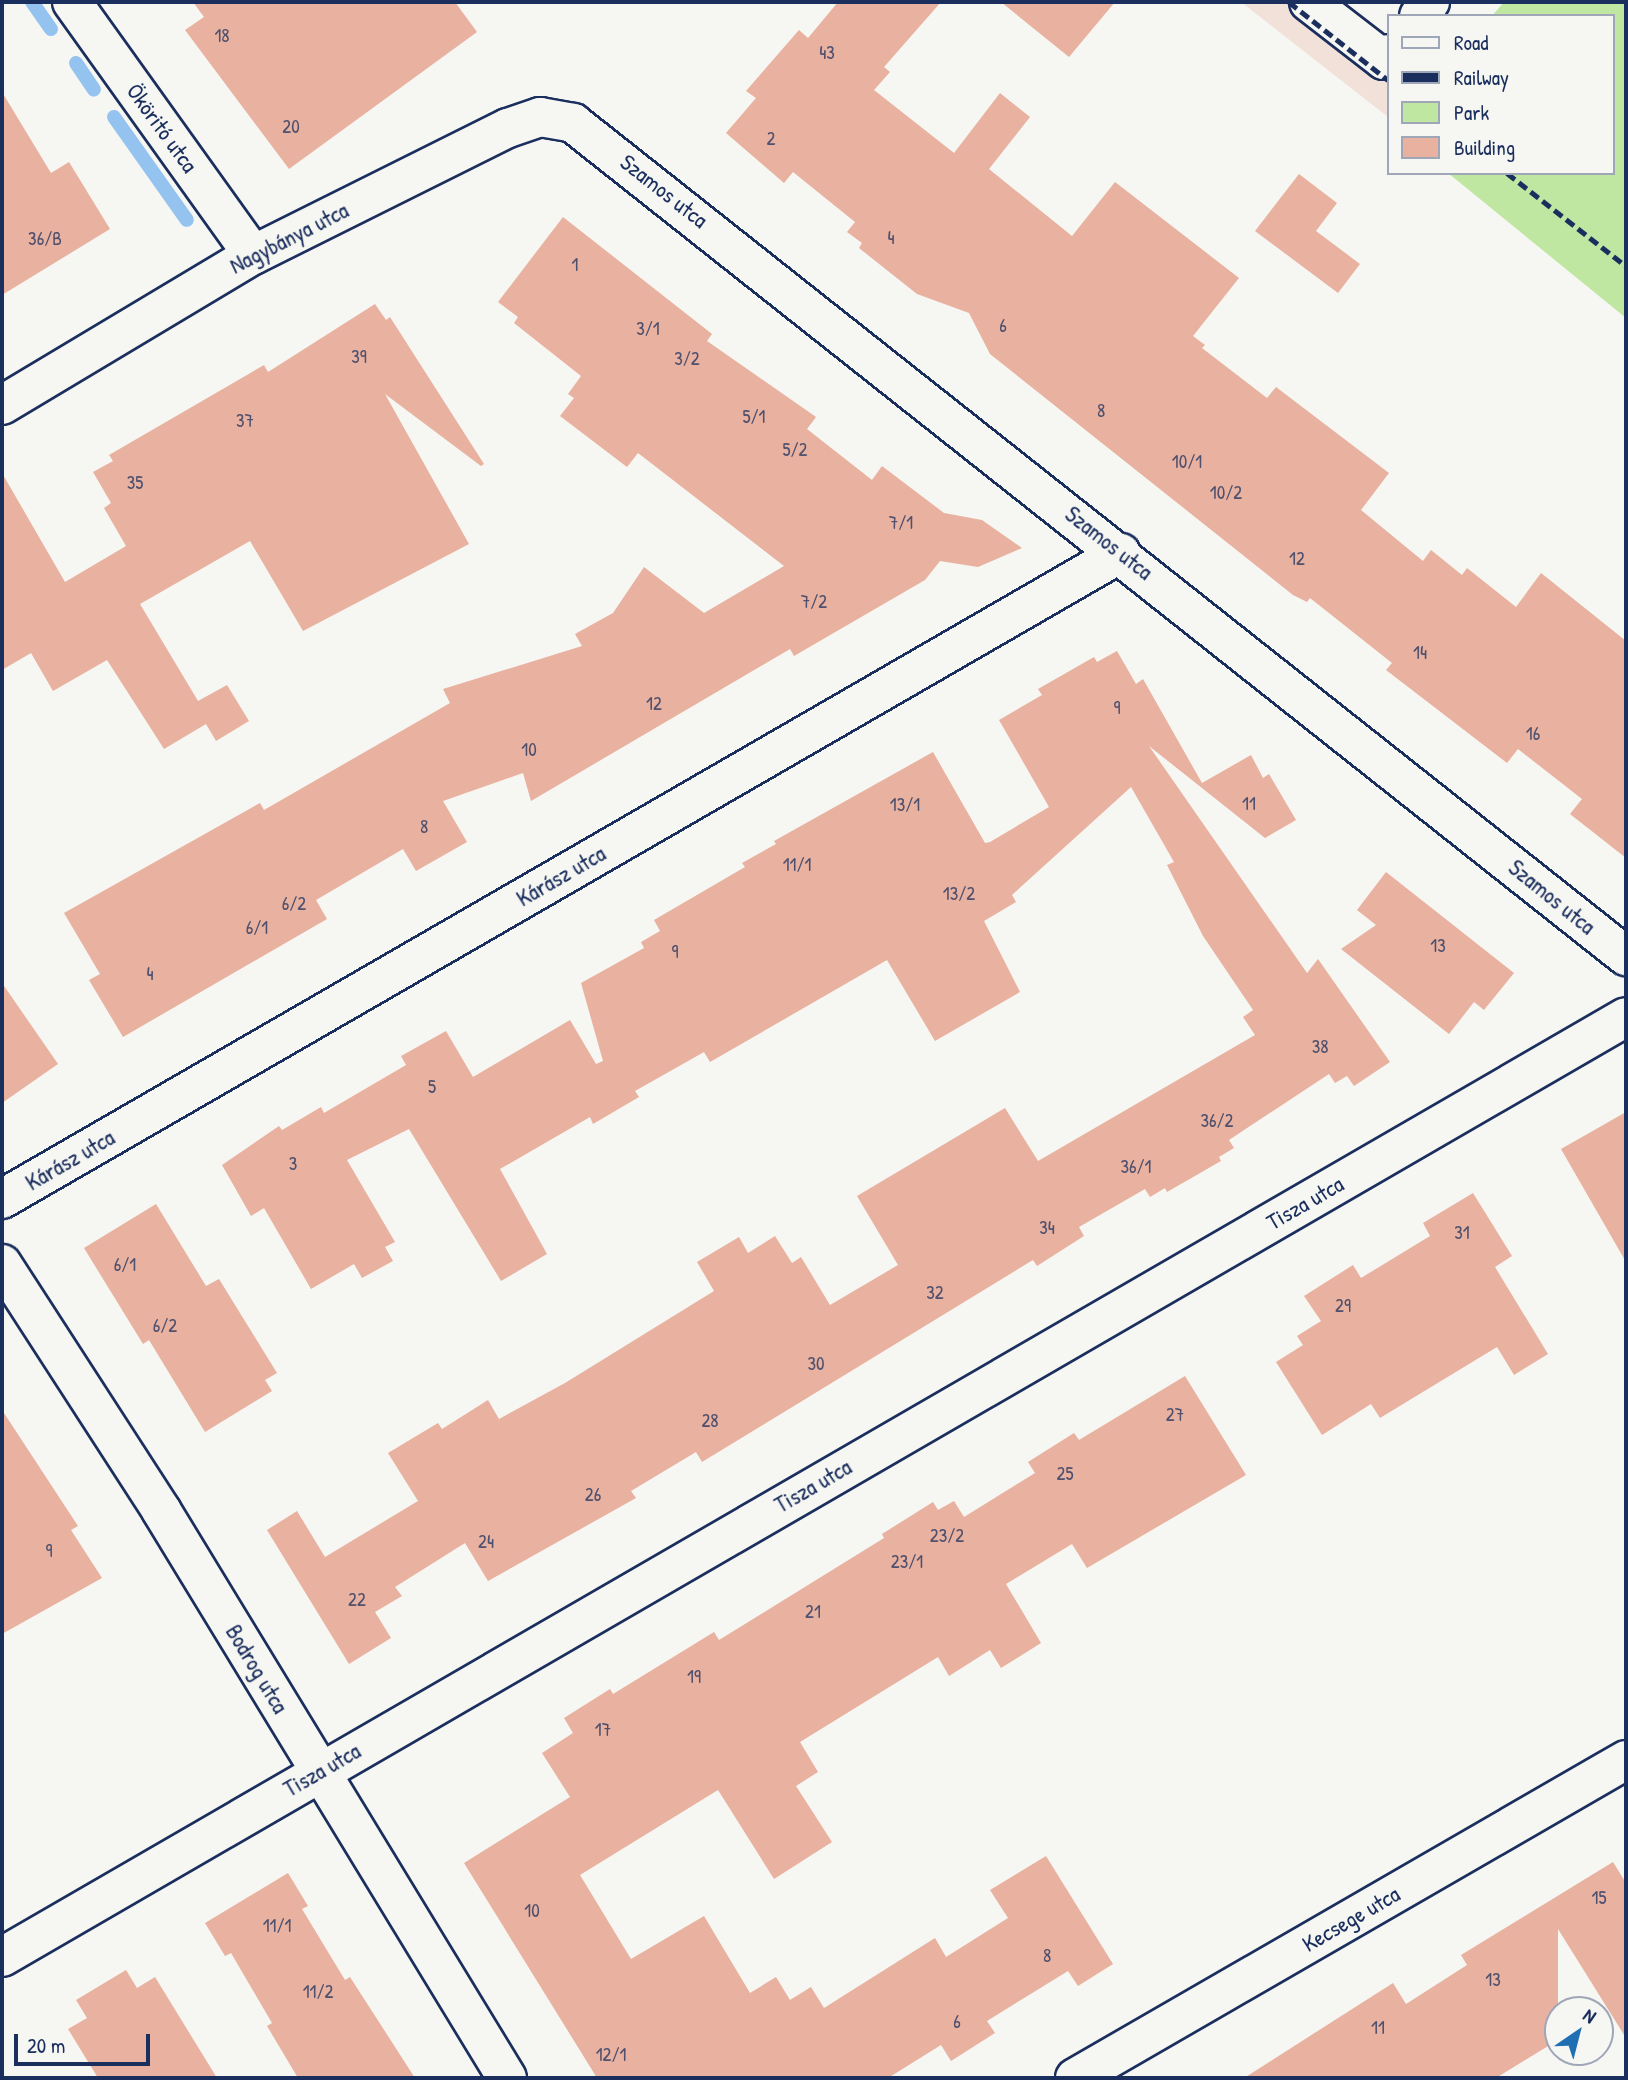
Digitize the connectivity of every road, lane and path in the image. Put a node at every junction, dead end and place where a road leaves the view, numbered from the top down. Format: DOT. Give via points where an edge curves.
graph roads {
  1 [pos="72,2"];
  2 [pos="1309,2"];
  3 [pos="1386,57"];
  4 [pos="590,132"];
  5 [pos="253,255"];
  6 [pos="2,405"];
  7 [pos="1121,553"];
  8 [pos="1626,956"];
  9 [pos="1626,1017"];
  10 [pos="2,1199"];
  11 [pos="2,1264"];
  12 [pos="1626,1760"];
  13 [pos="319,1772"];
  14 [pos="2,1957"];
  15 [pos="507,2078"];
  16 [pos="1075,2078"];
  1 -- 5 [label="street, Ököritó utca"];
  2 -- 3 [label="street"];
  4 -- 5 [label="street, Nagybánya utca" via="557,118 524,121"];
  4 -- 7 [label="street, Szamos utca"];
  5 -- 6 [label="street, Nagybánya utca"];
  7 -- 8 [label="street, Szamos utca"];
  7 -- 10 [label="street, Kárász utca"];
  9 -- 13 [label="street, Tisza utca"];
  11 -- 13 [label="street, Bodrog utca" via="161,1510"];
  12 -- 16 [label="street, Kecsege utca"];
  13 -- 14 [label="street, Tisza utca"];
  13 -- 15 [label="street, Bodrog utca"];
}
